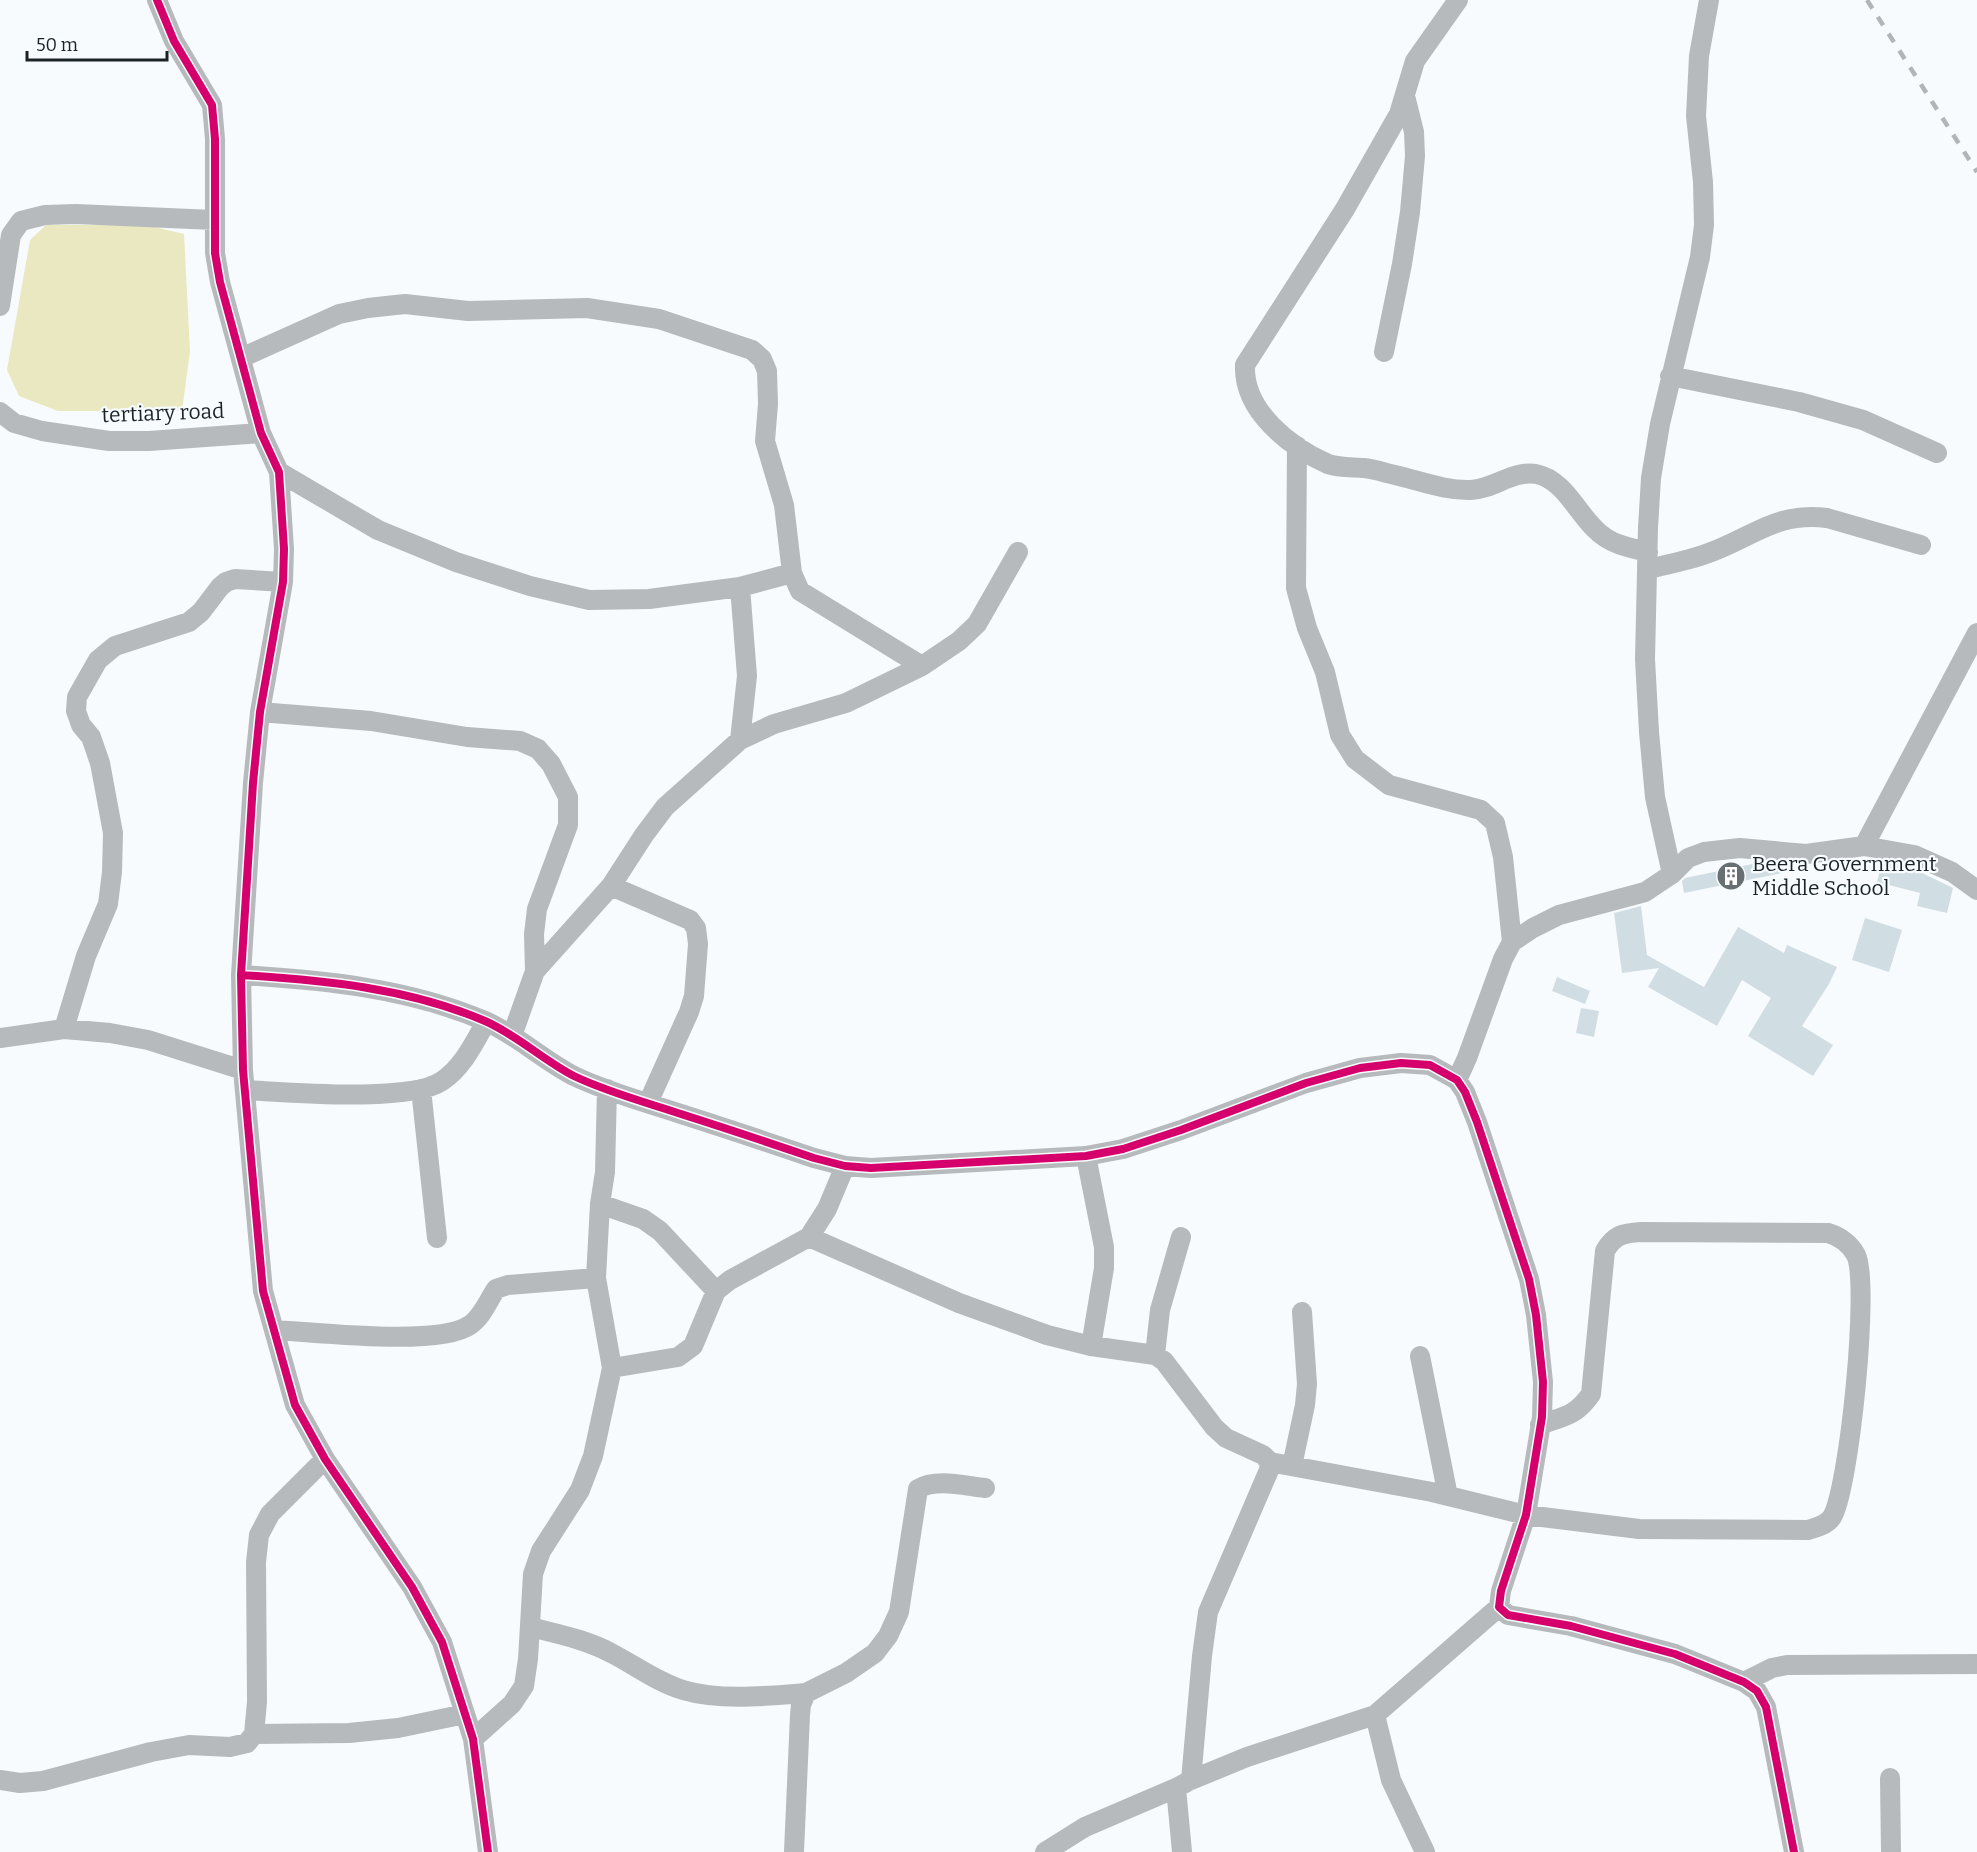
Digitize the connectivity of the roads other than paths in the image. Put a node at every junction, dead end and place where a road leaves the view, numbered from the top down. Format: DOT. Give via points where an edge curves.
graph roads {
  1 [pos="157,0"];
  2 [pos="1458,0"];
  3 [pos="1709,0"];
  4 [pos="1404,96"];
  5 [pos="214,220"];
  6 [pos="0,306"];
  7 [pos="1384,352"];
  8 [pos="241,358"];
  9 [pos="1670,376"];
  10 [pos="0,412"];
  11 [pos="261,433"];
  12 [pos="1297,446"];
  13 [pos="1937,453"];
  14 [pos="279,472"];
  15 [pos="1921,545"];
  16 [pos="1018,552"];
  17 [pos="1648,561"];
  18 [pos="792,573"];
  19 [pos="283,582"];
  20 [pos="740,587"];
  21 [pos="1977,633"];
  22 [pos="922,666"];
  23 [pos="260,712"];
  24 [pos="740,740"];
  25 [pos="1864,846"];
  26 [pos="1672,874"];
  27 [pos="611,886"];
  28 [pos="1977,890"];
  29 [pos="1512,942"];
  30 [pos="536,971"];
  31 [pos="241,975"];
  32 [pos="486,1022"];
  33 [pos="64,1029"];
  34 [pos="512,1036"];
  35 [pos="0,1038"];
  36 [pos="243,1070"];
  37 [pos="1457,1080"];
  38 [pos="421,1089"];
  39 [pos="607,1089"];
  40 [pos="245,1090"];
  41 [pos="648,1103"];
  42 [pos="1086,1156"];
  43 [pos="845,1166"];
  44 [pos="600,1204"];
  45 [pos="809,1237"];
  46 [pos="1181,1237"];
  47 [pos="438,1238"];
  48 [pos="596,1278"];
  49 [pos="716,1291"];
  50 [pos="1302,1312"];
  51 [pos="274,1330"];
  52 [pos="1091,1347"];
  53 [pos="1155,1355"];
  54 [pos="1420,1356"];
  55 [pos="612,1368"];
  56 [pos="1540,1425"];
  57 [pos="325,1459"];
  58 [pos="1270,1462"];
  59 [pos="1292,1466"];
  60 [pos="985,1488"];
  61 [pos="1448,1496"];
  62 [pos="1526,1515"];
  63 [pos="1499,1607"];
  64 [pos="530,1627"];
  65 [pos="1977,1664"];
  66 [pos="1744,1682"];
  67 [pos="806,1693"];
  68 [pos="465,1714"];
  69 [pos="1376,1715"];
  70 [pos="254,1734"];
  71 [pos="473,1739"];
  72 [pos="1890,1778"];
  73 [pos="0,1780"];
  74 [pos="1184,1784"];
  75 [pos="1788,1850"];
  76 [pos="488,1852"];
  77 [pos="794,1852"];
  78 [pos="1045,1852"];
  79 [pos="1182,1852"];
  80 [pos="1425,1852"];
  81 [pos="1891,1852"];
  1 -- 5 [label="street" via="174,41 212,105"];
  2 -- 4 [label="street" via="1415,61"];
  3 -- 9 [label="street" via="1696,116 1704,225 1700,257"];
  4 -- 7 [label="street" via="1414,132 1415,156 1404,253"];
  4 -- 12 [label="street" via="1399,114 1345,209 1245,365 1248,389 1257,406 1277,431"];
  5 -- 6 [label="street" via="76,214 21,221 11,236"];
  5 -- 8 [label="street" via="220,282"];
  8 -- 11 [label="street"];
  8 -- 18 [label="street" via="339,314 405,304 468,311 587,308 659,319 752,350 766,371 765,441 784,505"];
  9 -- 13 [label="street" via="1799,402 1863,420"];
  9 -- 17 [label="street" via="1651,478"];
  10 -- 11 [label="street, tertiary road" via="14,423 42,431 109,441"];
  11 -- 14 [label="street"];
  12 -- 17 [label="street" via="1330,465 1367,468 1449,489 1473,490 1516,473 1536,474 1557,486 1595,529"];
  12 -- 29 [label="street" via="1296,588 1325,672 1340,735 1355,759 1389,785 1481,810 1495,823 1503,857"];
  14 -- 19 [label="street"];
  14 -- 20 [label="street" via="378,530 456,562 554,592 589,600 649,599"];
  15 -- 17 [label="street" via="1811,516 1767,525 1703,555"];
  16 -- 22 [label="street" via="977,624"];
  17 -- 26 [label="street" via="1645,659 1649,732 1654,796"];
  18 -- 20 [label="street"];
  18 -- 22 [label="street" via="800,591"];
  19 -- 23 [label="street"];
  19 -- 33 [label="street" via="226,582 189,622 116,646 98,660 78,697 76,711 100,763 113,833 112,872 108,904 86,956"];
  20 -- 24 [label="street" via="747,676"];
  21 -- 25 [label="street"];
  22 -- 24 [label="street" via="846,703 774,724"];
  23 -- 30 [label="street" via="371,721 467,737 520,741 538,749 568,796 568,825 537,909"];
  23 -- 31 [label="street"];
  24 -- 27 [label="street" via="665,807"];
  25 -- 26 [label="street" via="1806,854 1740,848 1704,852 1688,858"];
  25 -- 28 [label="street" via="1914,855 1952,872"];
  26 -- 29 [label="street" via="1645,892 1559,915"];
  27 -- 30 [label="street"];
  27 -- 41 [label="street" via="690,920 696,928 694,996"];
  29 -- 37 [label="street"];
  30 -- 34 [label="street"];
  31 -- 32 [label="street" via="315,980 409,996"];
  31 -- 36 [label="street"];
  32 -- 34 [label="street"];
  32 -- 38 [label="street" via="453,1073 440,1083"];
  33 -- 35 [label="street"];
  33 -- 36 [label="street" via="148,1040"];
  34 -- 39 [label="street" via="573,1075"];
  36 -- 40 [label="street"];
  37 -- 42 [label="street" via="1430,1065 1401,1063 1360,1068 1306,1083 1124,1149"];
  37 -- 56 [label="street" via="1477,1122 1529,1279 1543,1382"];
  38 -- 40 [label="street" via="360,1094"];
  38 -- 47 [label="street"];
  39 -- 41 [label="street"];
  39 -- 44 [label="street" via="606,1172"];
  40 -- 51 [label="street" via="263,1291"];
  41 -- 43 [label="street"];
  42 -- 43 [label="street" via="872,1168"];
  42 -- 52 [label="street" via="1104,1247"];
  43 -- 45 [label="street"];
  44 -- 48 [label="street"];
  44 -- 49 [label="street" via="643,1219 660,1231"];
  45 -- 49 [label="street"];
  45 -- 52 [label="street" via="959,1304"];
  46 -- 53 [label="street" via="1160,1310"];
  48 -- 51 [label="street" via="496,1289 478,1319 449,1332 392,1337"];
  48 -- 55 [label="street"];
  49 -- 55 [label="street" via="693,1346 678,1357"];
  50 -- 59 [label="street" via="1307,1384"];
  51 -- 57 [label="street" via="295,1405"];
  52 -- 53 [label="street"];
  53 -- 58 [label="street" via="1164,1361 1214,1427"];
  54 -- 61 [label="street"];
  55 -- 64 [label="street" via="593,1456 580,1490 541,1551 534,1574"];
  56 -- 62 [label="street"];
  56 -- 62 [label="street" via="1574,1413 1592,1394 1605,1251 1611,1240 1641,1232 1828,1233 1842,1239 1856,1255 1861,1286 1857,1364 1843,1483 1831,1519 1808,1530 1639,1529"];
  57 -- 68 [label="street" via="412,1587 442,1642"];
  57 -- 70 [label="street" via="270,1514 260,1535 256,1562"];
  58 -- 59 [label="street"];
  58 -- 74 [label="street" via="1208,1612"];
  59 -- 61 [label="street"];
  60 -- 67 [label="street" via="935,1484 918,1489 899,1612 888,1636 875,1653"];
  61 -- 62 [label="street"];
  62 -- 63 [label="street"];
  63 -- 66 [label="street" via="1508,1615 1571,1626 1675,1654"];
  63 -- 69 [label="street"];
  64 -- 67 [label="street" via="600,1648 684,1690 716,1696"];
  64 -- 71 [label="street" via="524,1686 512,1704"];
  65 -- 66 [label="street" via="1786,1665"];
  66 -- 75 [label="street" via="1757,1691 1766,1707"];
  67 -- 77 [label="street" via="800,1715"];
  68 -- 70 [label="street" via="349,1733"];
  68 -- 71 [label="street"];
  69 -- 74 [label="street" via="1247,1757"];
  69 -- 80 [label="street" via="1391,1780"];
  70 -- 73 [label="street" via="247,1743 230,1747 189,1745 43,1781"];
  71 -- 76 [label="street"];
  72 -- 81 [label="street"];
  74 -- 78 [label="street" via="1085,1827"];
  74 -- 79 [label="street"];
}
